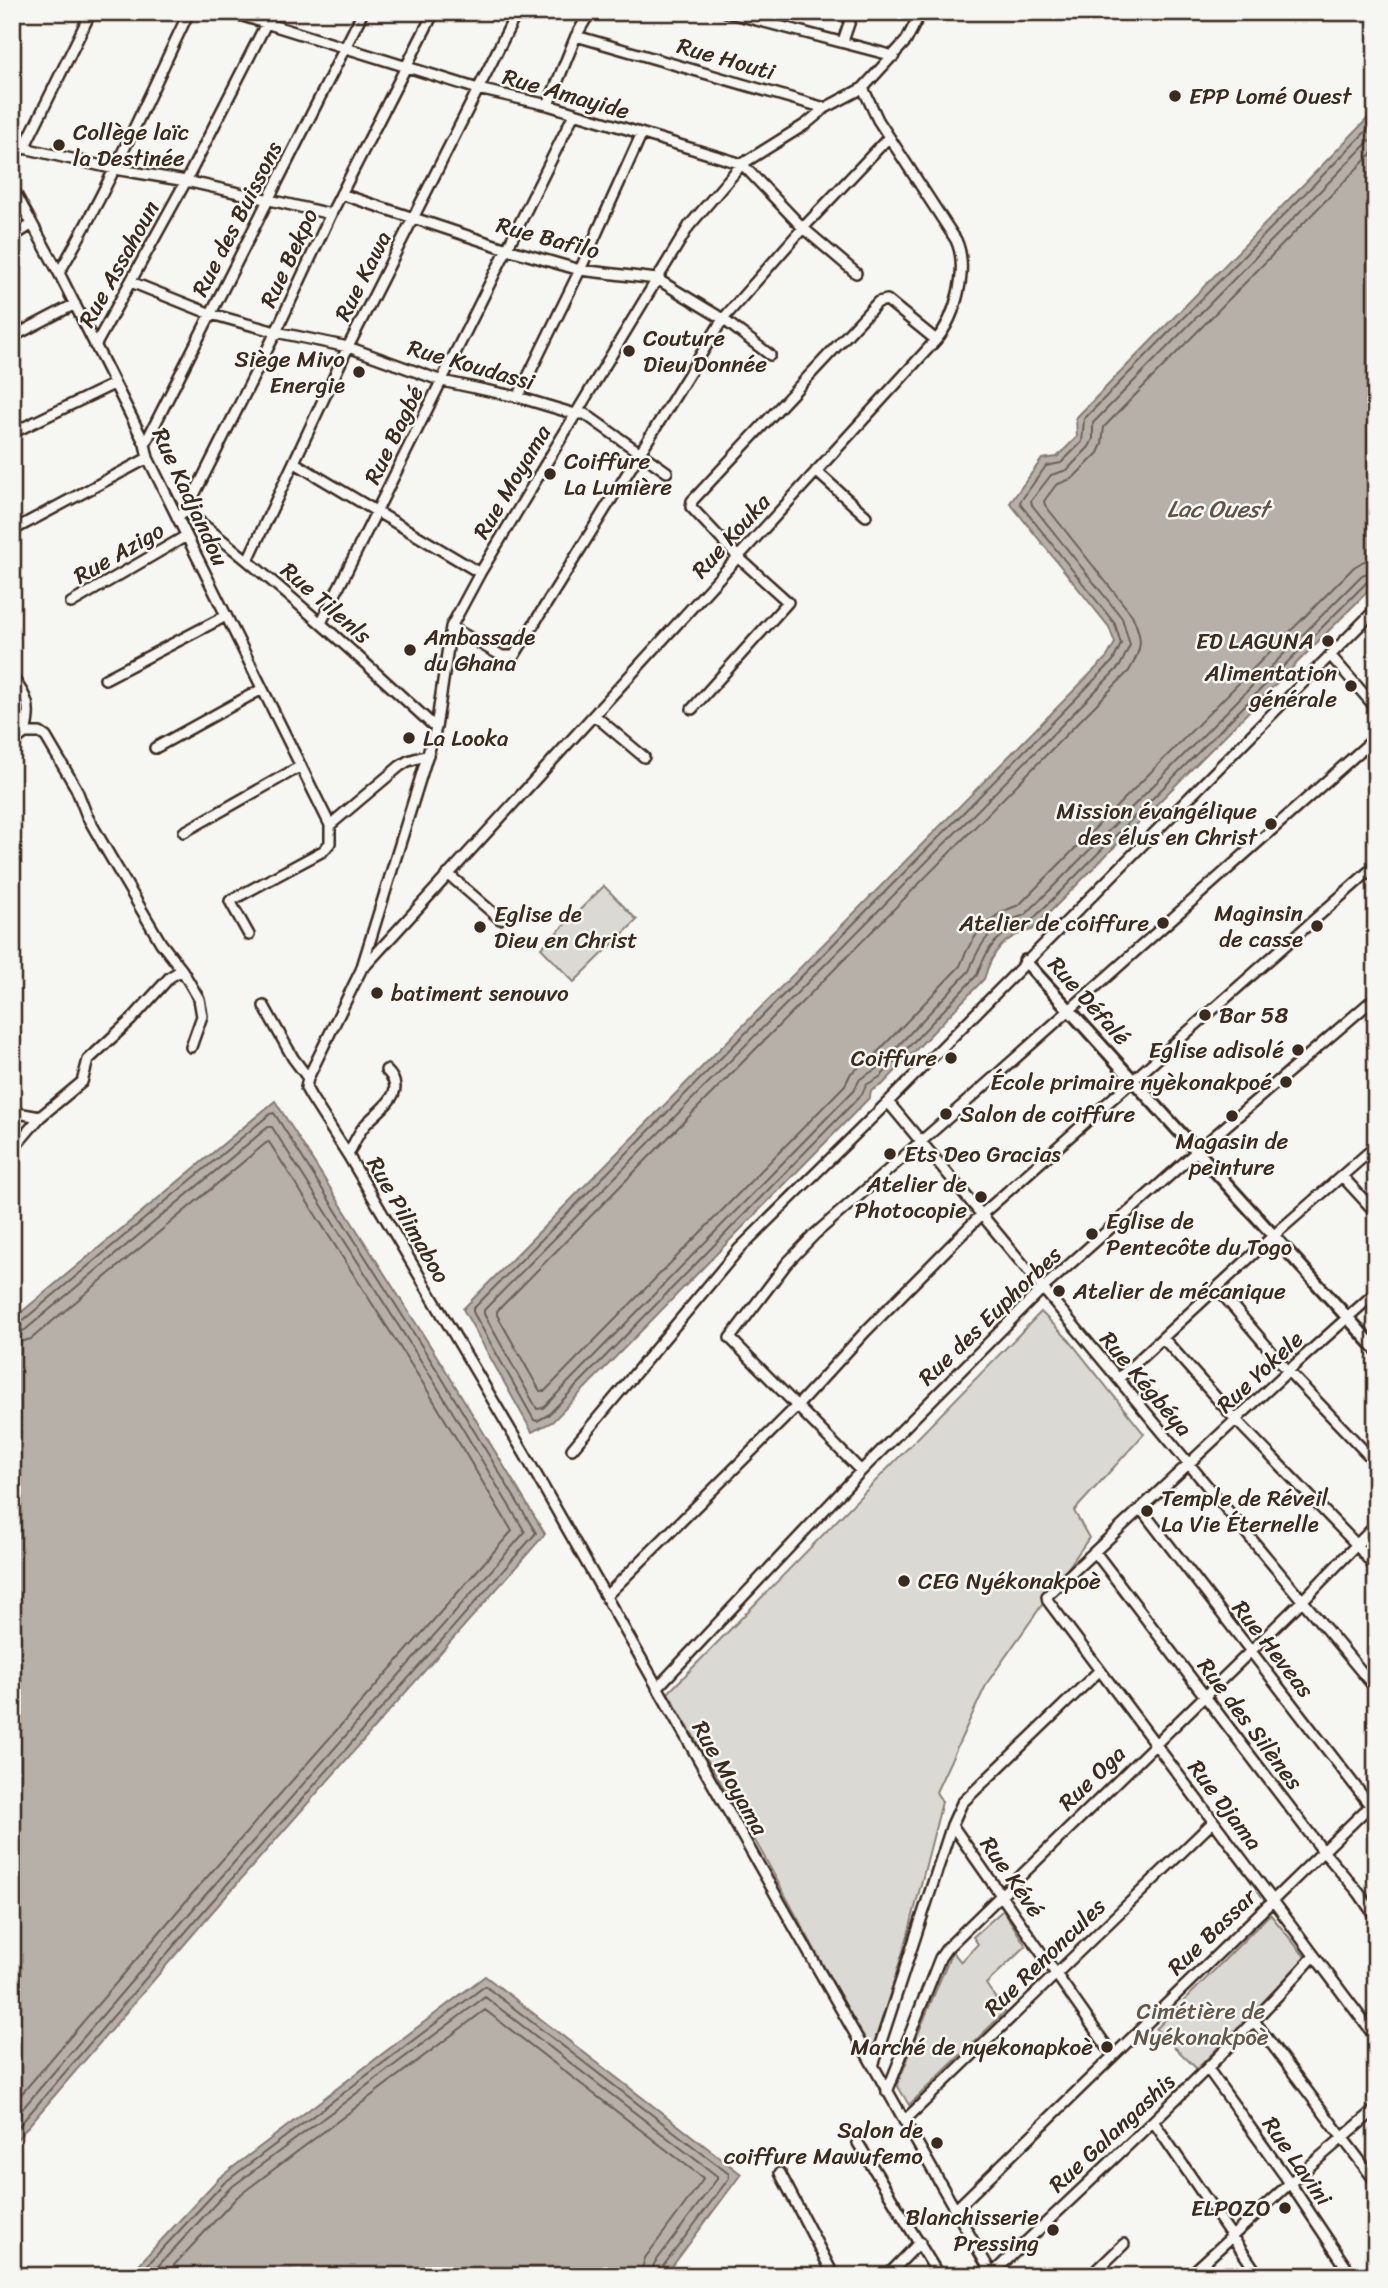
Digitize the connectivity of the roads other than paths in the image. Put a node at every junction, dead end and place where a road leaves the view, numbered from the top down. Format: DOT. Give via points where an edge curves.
graph roads {
  1 [pos="91,12"];
  2 [pos="189,12"];
  3 [pos="230,12"];
  4 [pos="272,12"];
  5 [pos="363,12"];
  6 [pos="434,12"];
  7 [pos="517,12"];
  8 [pos="590,12"];
  9 [pos="726,12"];
  10 [pos="853,12"];
  11 [pos="921,12"];
  12 [pos="749,15"];
  13 [pos="266,23"];
  14 [pos="576,36"];
  15 [pos="843,41"];
  16 [pos="345,48"];
  17 [pos="894,56"];
  18 [pos="408,67"];
  19 [pos="863,88"];
  20 [pos="478,89"];
  21 [pos="548,105"];
  22 [pos="825,108"];
  23 [pos="574,114"];
  24 [pos="641,135"];
  25 [pos="889,137"];
  26 [pos="24,149"];
  27 [pos="12,153"];
  28 [pos="742,164"];
  29 [pos="115,169"];
  30 [pos="186,181"];
  31 [pos="12,187"];
  32 [pos="341,194"];
  33 [pos="269,200"];
  34 [pos="331,214"];
  35 [pos="415,218"];
  36 [pos="31,225"];
  37 [pos="803,228"];
  38 [pos="12,237"];
  39 [pos="507,249"];
  40 [pos="580,270"];
  41 [pos="59,272"];
  42 [pos="856,274"];
  43 [pos="657,279"];
  44 [pos="131,282"];
  45 [pos="75,304"];
  46 [pos="211,314"];
  47 [pos="723,319"];
  48 [pos="276,332"];
  49 [pos="12,337"];
  50 [pos="936,340"];
  51 [pos="95,346"];
  52 [pos="348,347"];
  53 [pos="770,355"];
  54 [pos="442,381"];
  55 [pos="114,384"];
  56 [pos="518,397"];
  57 [pos="575,414"];
  58 [pos="12,433"];
  59 [pos="145,444"];
  60 [pos="642,453"];
  61 [pos="148,458"];
  62 [pos="295,463"];
  63 [pos="816,471"];
  64 [pos="667,472"];
  65 [pos="186,511"];
  66 [pos="378,512"];
  67 [pos="866,516"];
  68 [pos="177,517"];
  69 [pos="15,529"];
  70 [pos="186,536"];
  71 [pos="738,557"];
  72 [pos="248,560"];
  73 [pos="480,573"];
  74 [pos="71,603"];
  75 [pos="1376,609"];
  76 [pos="226,616"];
  77 [pos="321,623"];
  78 [pos="451,628"];
  79 [pos="1330,655"];
  80 [pos="12,677"];
  81 [pos="105,679"];
  82 [pos="262,689"];
  83 [pos="1376,708"];
  84 [pos="692,709"];
  85 [pos="594,715"];
  86 [pos="436,728"];
  87 [pos="25,733"];
  88 [pos="1376,737"];
  89 [pos="12,743"];
  90 [pos="156,748"];
  91 [pos="428,755"];
  92 [pos="644,757"];
  93 [pos="300,766"];
  94 [pos="330,825"];
  95 [pos="184,832"];
  96 [pos="1376,865"];
  97 [pos="448,874"];
  98 [pos="500,919"];
  99 [pos="249,935"];
  100 [pos="1025,961"];
  101 [pos="182,970"];
  102 [pos="361,970"];
  103 [pos="1376,997"];
  104 [pos="264,1006"];
  105 [pos="1068,1009"];
  106 [pos="191,1047"];
  107 [pos="386,1070"];
  108 [pos="309,1077"];
  109 [pos="1133,1081"];
  110 [pos="888,1102"];
  111 [pos="12,1112"];
  112 [pos="40,1117"];
  113 [pos="920,1142"];
  114 [pos="1376,1146"];
  115 [pos="12,1150"];
  116 [pos="1197,1151"];
  117 [pos="348,1154"];
  118 [pos="1342,1177"];
  119 [pos="1376,1213"];
  120 [pos="981,1215"];
  121 [pos="1273,1236"];
  122 [pos="1217,1288"];
  123 [pos="1042,1289"];
  124 [pos="1376,1292"];
  125 [pos="1348,1318"];
  126 [pos="1163,1338"];
  127 [pos="1376,1349"];
  128 [pos="1288,1371"];
  129 [pos="1118,1379"];
  130 [pos="798,1405"];
  131 [pos="1236,1420"];
  132 [pos="572,1449"];
  133 [pos="524,1453"];
  134 [pos="1376,1464"];
  135 [pos="1188,1465"];
  136 [pos="861,1471"];
  137 [pos="1140,1509"];
  138 [pos="1376,1525"];
  139 [pos="1356,1544"];
  140 [pos="1095,1552"];
  141 [pos="1376,1569"];
  142 [pos="1048,1594"];
  143 [pos="606,1596"];
  144 [pos="1302,1601"];
  145 [pos="1250,1651"];
  146 [pos="1100,1670"];
  147 [pos="657,1689"];
  148 [pos="1376,1689"];
  149 [pos="1205,1696"];
  150 [pos="1155,1743"];
  151 [pos="1374,1806"];
  152 [pos="1213,1822"];
  153 [pos="952,1825"];
  154 [pos="1323,1851"];
  155 [pos="1000,1894"];
  156 [pos="1273,1901"];
  157 [pos="1376,1918"];
  158 [pos="1314,1956"];
  159 [pos="1056,1973"];
  160 [pos="1255,2022"];
  161 [pos="1376,2038"];
  162 [pos="1112,2054"];
  163 [pos="873,2066"];
  164 [pos="1208,2069"];
  165 [pos="887,2092"];
  166 [pos="1376,2109"];
  167 [pos="904,2121"];
  168 [pos="1153,2121"];
  169 [pos="1342,2138"];
  170 [pos="858,2143"];
  171 [pos="780,2173"];
  172 [pos="1376,2182"];
  173 [pos="1290,2183"];
  174 [pos="955,2210"];
  175 [pos="1231,2237"];
  176 [pos="920,2242"];
  177 [pos="1124,2244"];
  178 [pos="992,2275"];
  179 [pos="834,2276"];
  180 [pos="887,2276"];
  181 [pos="939,2276"];
  182 [pos="1091,2276"];
  183 [pos="1189,2276"];
  184 [pos="1259,2276"];
  185 [pos="1352,2276"];
  1 -- 26 [label="street"];
  2 -- 29 [label="street"];
  3 -- 13 [label="street, Rue Amayide"];
  4 -- 13 [label="street, Rue Assahoun"];
  5 -- 16 [label="street, Rue des Buissons"];
  6 -- 18 [label="street, Rue Bekpo"];
  7 -- 20 [label="street, Rue Kawa"];
  8 -- 14 [label="street"];
  9 -- 12 [label="street"];
  10 -- 15 [label="street"];
  11 -- 17 [label="street, Rue Moyama"];
  12 -- 15 [label="street"];
  13 -- 16 [label="street, Rue Amayide"];
  13 -- 30 [label="street, Rue Assahoun"];
  14 -- 21 [label="street"];
  14 -- 22 [label="street, Rue Houti"];
  15 -- 17 [label="street"];
  16 -- 18 [label="street, Rue Amayide"];
  16 -- 33 [label="street, Rue des Buissons"];
  17 -- 19 [label="street, Rue Moyama"];
  18 -- 20 [label="street, Rue Amayide"];
  18 -- 32 [label="street, Rue Bekpo"];
  19 -- 22 [label="street, Rue Moyama"];
  19 -- 25 [label="street, Rue Kouka"];
  20 -- 21 [label="street, Rue Amayide"];
  20 -- 35 [label="street, Rue Kawa"];
  21 -- 23 [label="street, Rue Amayide"];
  22 -- 28 [label="street, Rue Moyama"];
  23 -- 24 [label="street, Rue Amayide"];
  23 -- 39 [label="street, Rue Bagbé"];
  24 -- 28 [label="street, Rue Amayide"];
  24 -- 40 [label="street"];
  25 -- 37 [label="street"];
  25 -- 50 [label="street, Rue Kouka" via="962,253 953,313"];
  26 -- 27 [label="street"];
  26 -- 29 [label="street"];
  28 -- 37 [label="street"];
  28 -- 43 [label="street, Rue Moyama" via="689,226"];
  29 -- 30 [label="street"];
  29 -- 41 [label="street"];
  30 -- 33 [label="street"];
  30 -- 44 [label="street, Rue Assahoun"];
  31 -- 36 [label="street, Rue Kadjandou"];
  32 -- 34 [label="street, Rue Bekpo"];
  32 -- 35 [label="street, Rue Bafilo"];
  33 -- 34 [label="street"];
  33 -- 46 [label="street, Rue des Buissons"];
  34 -- 48 [label="street, Rue Bekpo"];
  35 -- 39 [label="street, Rue Bafilo"];
  35 -- 52 [label="street, Rue Kawa"];
  36 -- 38 [label="street"];
  36 -- 41 [label="street, Rue Kadjandou"];
  37 -- 42 [label="street"];
  37 -- 47 [label="street"];
  39 -- 40 [label="street, Rue Bafilo"];
  39 -- 54 [label="street, Rue Bagbé"];
  40 -- 43 [label="street, Rue Bafilo"];
  40 -- 56 [label="street"];
  41 -- 45 [label="street, Rue Kadjandou"];
  43 -- 47 [label="street, Rue Bafilo"];
  43 -- 57 [label="street, Rue Moyama"];
  44 -- 46 [label="street, Rue Koudassi"];
  44 -- 51 [label="street, Rue Assahoun"];
  45 -- 49 [label="street"];
  45 -- 51 [label="street, Rue Kadjandou"];
  46 -- 48 [label="street, Rue Koudassi"];
  46 -- 59 [label="street, Rue des Buissons"];
  47 -- 53 [label="street, Rue Bafilo"];
  47 -- 60 [label="street"];
  48 -- 52 [label="street, Rue Koudassi"];
  48 -- 65 [label="street, Rue Bekpo"];
  50 -- 63 [label="street, Rue Kouka"];
  50 -- 71 [label="street" via="887,300 878,302 692,501 691,507"];
  51 -- 55 [label="street, Rue Kadjandou"];
  52 -- 54 [label="street, Rue Koudassi"];
  52 -- 62 [label="street, Rue Kawa"];
  54 -- 56 [label="street, Rue Koudassi"];
  54 -- 66 [label="street, Rue Bagbé"];
  55 -- 58 [label="street"];
  55 -- 59 [label="street, Rue Kadjandou"];
  56 -- 57 [label="street, Rue Koudassi"];
  57 -- 60 [label="street, Rue Koudassi" via="596,420"];
  57 -- 73 [label="street, Rue Moyama"];
  59 -- 61 [label="street, Rue Kadjandou"];
  60 -- 64 [label="street, Rue Koudassi"];
  60 -- 78 [label="street" via="514,656 502,656"];
  61 -- 68 [label="street, Rue Kadjandou"];
  61 -- 69 [label="street"];
  62 -- 66 [label="street"];
  62 -- 72 [label="street, Rue Kawa"];
  63 -- 67 [label="street"];
  63 -- 71 [label="street, Rue Kouka"];
  65 -- 68 [label="street, Rue Bekpo"];
  65 -- 72 [label="street, Rue Tilenls"];
  66 -- 73 [label="street"];
  66 -- 77 [label="street, Rue Bagbé"];
  68 -- 70 [label="street, Rue Kadjandou"];
  70 -- 74 [label="street, Rue Azigo"];
  70 -- 76 [label="street, Rue Kadjandou"];
  71 -- 84 [label="street" via="788,602"];
  71 -- 85 [label="street, Rue Kouka"];
  72 -- 77 [label="street, Rue Tilenls"];
  73 -- 78 [label="street, Rue Moyama"];
  75 -- 79 [label="street"];
  76 -- 81 [label="street"];
  76 -- 82 [label="street, Rue Kadjandou"];
  77 -- 86 [label="street, Rue Tilenls"];
  78 -- 86 [label="street, Rue Moyama"];
  79 -- 83 [label="street"];
  79 -- 100 [label="street"];
  80 -- 87 [label="street" via="30,709"];
  82 -- 90 [label="street"];
  82 -- 93 [label="street, Rue Kadjandou"];
  85 -- 92 [label="street"];
  85 -- 97 [label="street, Rue Kouka"];
  86 -- 91 [label="street, Rue Moyama"];
  87 -- 89 [label="street"];
  87 -- 101 [label="street" via="46,737 107,851"];
  88 -- 105 [label="street"];
  91 -- 94 [label="street" via="400,766"];
  91 -- 102 [label="street, Rue Moyama"];
  93 -- 94 [label="street, Rue Kadjandou"];
  93 -- 95 [label="street"];
  94 -- 99 [label="street" via="330,843 323,851 230,901"];
  96 -- 109 [label="street"];
  97 -- 98 [label="street"];
  97 -- 102 [label="street, Rue Kouka"];
  100 -- 105 [label="street, Rue Défalé"];
  100 -- 110 [label="street"];
  101 -- 106 [label="street" via="199,999 202,1016"];
  101 -- 112 [label="street" via="88,1060 82,1082"];
  102 -- 108 [label="street, Rue Moyama"];
  103 -- 116 [label="street, Rue des Euphorbes"];
  104 -- 108 [label="street, Rue Pilimaboo"];
  105 -- 109 [label="street, Rue Défalé"];
  105 -- 113 [label="street"];
  107 -- 117 [label="street" via="395,1087 391,1100 364,1126"];
  108 -- 117 [label="street, Rue Pilimaboo" via="306,1088"];
  109 -- 116 [label="street, Rue Défalé"];
  109 -- 120 [label="street"];
  110 -- 113 [label="street, Rue Kégbéya"];
  110 -- 132 [label="street" via="739,1249"];
  111 -- 112 [label="street"];
  112 -- 115 [label="street"];
  113 -- 120 [label="street, Rue Kégbéya"];
  113 -- 130 [label="street" via="803,1245 730,1338"];
  114 -- 118 [label="street"];
  116 -- 121 [label="street, Rue Défalé"];
  116 -- 123 [label="street, Rue des Euphorbes"];
  117 -- 133 [label="street, Rue Pilimaboo"];
  118 -- 119 [label="street"];
  118 -- 121 [label="street"];
  120 -- 123 [label="street, Rue Kégbéya"];
  120 -- 130 [label="street"];
  121 -- 122 [label="street"];
  121 -- 125 [label="street, Rue Défalé"];
  122 -- 126 [label="street"];
  122 -- 128 [label="street"];
  123 -- 129 [label="street, Rue Kégbéya"];
  123 -- 136 [label="street, Rue des Euphorbes"];
  124 -- 125 [label="street, Rue Yokele"];
  125 -- 127 [label="street, Rue Défalé"];
  125 -- 128 [label="street, Rue Yokele"];
  126 -- 129 [label="street"];
  126 -- 131 [label="street"];
  128 -- 131 [label="street, Rue Yokele"];
  128 -- 134 [label="street"];
  129 -- 135 [label="street, Rue Kégbéya"];
  130 -- 136 [label="street"];
  130 -- 143 [label="street"];
  131 -- 135 [label="street, Rue Yokele"];
  131 -- 139 [label="street"];
  133 -- 143 [label="street, Rue Moyama"];
  135 -- 137 [label="street, Rue Yokele"];
  135 -- 144 [label="street, Rue Kégbéya"];
  136 -- 147 [label="street, Rue des Euphorbes"];
  137 -- 140 [label="street, Rue Yokele"];
  137 -- 145 [label="street, Rue Heveas"];
  138 -- 139 [label="street, Rue Oga"];
  139 -- 141 [label="street"];
  139 -- 144 [label="street, Rue Oga"];
  140 -- 142 [label="street, Rue Yokele"];
  140 -- 149 [label="street, Rue des Silènes"];
  142 -- 146 [label="street, Rue Djama" via="1048,1601"];
  143 -- 147 [label="street, Rue Moyama"];
  144 -- 145 [label="street, Rue Oga"];
  144 -- 148 [label="street, Rue Kégbéya"];
  145 -- 149 [label="street, Rue Oga"];
  145 -- 151 [label="street, Rue Heveas"];
  146 -- 150 [label="street, Rue Djama"];
  146 -- 153 [label="street" via="966,1800"];
  147 -- 163 [label="street, Rue Moyama"];
  149 -- 150 [label="street, Rue Oga"];
  149 -- 154 [label="street, Rue des Silènes"];
  150 -- 152 [label="street, Rue Djama"];
  150 -- 155 [label="street, Rue Oga"];
  151 -- 154 [label="street, Rue Bassar"];
  152 -- 156 [label="street, Rue Djama"];
  152 -- 159 [label="street, Rue Renoncules"];
  153 -- 155 [label="street, Rue Kévé"];
  153 -- 163 [label="street"];
  154 -- 156 [label="street, Rue Bassar"];
  154 -- 157 [label="street, Rue des Silènes"];
  155 -- 159 [label="street, Rue Kévé"];
  155 -- 165 [label="street, Rue Oga" via="940,1958"];
  156 -- 158 [label="street, Rue Djama"];
  156 -- 162 [label="street, Rue Bassar"];
  158 -- 160 [label="street, Rue Galangashis"];
  158 -- 161 [label="street, Rue Djama"];
  159 -- 162 [label="street, Rue Kévé"];
  159 -- 167 [label="street, Rue Renoncules"];
  160 -- 164 [label="street, Rue Galangashis"];
  160 -- 169 [label="street"];
  162 -- 174 [label="street, Rue Bassar"];
  163 -- 165 [label="street, Rue Moyama"];
  164 -- 168 [label="street, Rue Galangashis"];
  164 -- 173 [label="street, Rue Lavini"];
  165 -- 167 [label="street, Rue Moyama"];
  166 -- 169 [label="street"];
  167 -- 174 [label="street, Rue Moyama"];
  168 -- 175 [label="street"];
  168 -- 178 [label="street, Rue Galangashis"];
  169 -- 172 [label="street"];
  169 -- 173 [label="street"];
  170 -- 176 [label="street"];
  171 -- 179 [label="street"];
  173 -- 175 [label="street"];
  173 -- 185 [label="street, Rue Lavini"];
  174 -- 178 [label="street, Rue Moyama"];
  175 -- 183 [label="street"];
  175 -- 184 [label="street"];
  176 -- 180 [label="street"];
  176 -- 181 [label="street"];
  177 -- 182 [label="street"];
}
